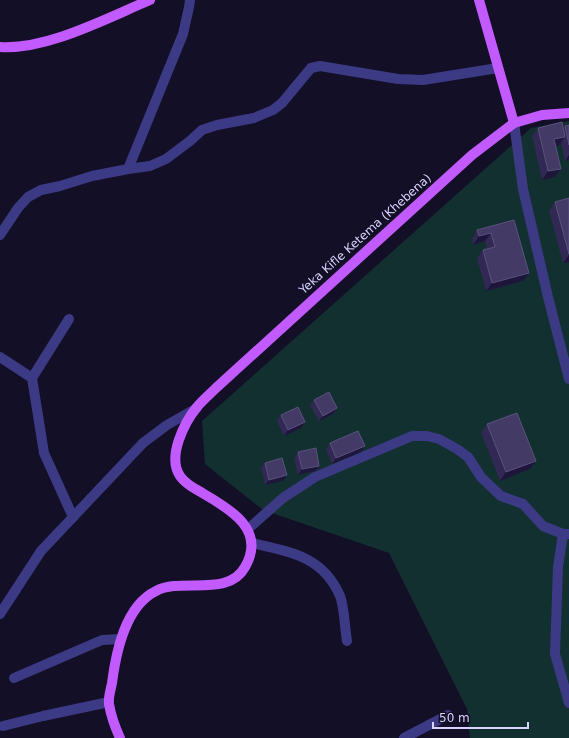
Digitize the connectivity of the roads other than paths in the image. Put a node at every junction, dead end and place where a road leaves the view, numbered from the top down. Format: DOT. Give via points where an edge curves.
graph roads {
  1 [pos="150,0"];
  2 [pos="190,0"];
  3 [pos="480,0"];
  4 [pos="0,47"];
  5 [pos="498,68"];
  6 [pos="569,113"];
  7 [pos="514,123"];
  8 [pos="128,169"];
  9 [pos="0,235"];
  10 [pos="70,319"];
  11 [pos="0,357"];
  12 [pos="32,378"];
  13 [pos="569,379"];
  14 [pos="196,408"];
  15 [pos="72,517"];
  16 [pos="248,529"];
  17 [pos="566,534"];
  18 [pos="252,543"];
  19 [pos="0,614"];
  20 [pos="120,639"];
  21 [pos="347,641"];
  22 [pos="14,678"];
  23 [pos="109,702"];
  24 [pos="569,703"];
  25 [pos="448,714"];
  26 [pos="3,726"];
  27 [pos="120,738"];
  28 [pos="404,738"];
  1 -- 4 [label="main road" via="59,38 28,45"];
  2 -- 8 [label="street" via="181,41"];
  3 -- 5 [label="main road"];
  5 -- 7 [label="main road"];
  5 -- 8 [label="street" via="423,80 398,79 315,66 274,110 254,118 202,130 166,159 150,166"];
  6 -- 7 [label="main road, Yeka Kifle Ketema (Khebena)" via="542,115"];
  7 -- 13 [label="street" via="523,189"];
  7 -- 14 [label="main road, Yeka Kifle Ketema (Khebena)" via="448,177"];
  8 -- 9 [label="street" via="92,176 28,196"];
  10 -- 12 [label="street"];
  11 -- 12 [label="street"];
  12 -- 15 [label="street" via="44,454"];
  14 -- 15 [label="street" via="143,443"];
  14 -- 16 [label="main road, Yeka Kifle Ketema (Khebena)" via="176,447 175,462 180,476 190,486 241,519"];
  15 -- 19 [label="street" via="41,551"];
  16 -- 17 [label="street" via="283,498 315,477 412,436 427,436 439,439 468,457 481,477 501,496 523,504 543,526"];
  16 -- 18 [label="main road"];
  17 -- 24 [label="street" via="558,567 556,654"];
  18 -- 20 [label="main road" via="245,568 238,576 227,582 164,587 154,591 130,617"];
  18 -- 21 [label="street" via="300,555 317,564 340,597"];
  20 -- 22 [label="street" via="102,640"];
  20 -- 23 [label="main road"];
  23 -- 26 [label="street"];
  23 -- 27 [label="main road"];
  25 -- 28 [label="street"];
}
